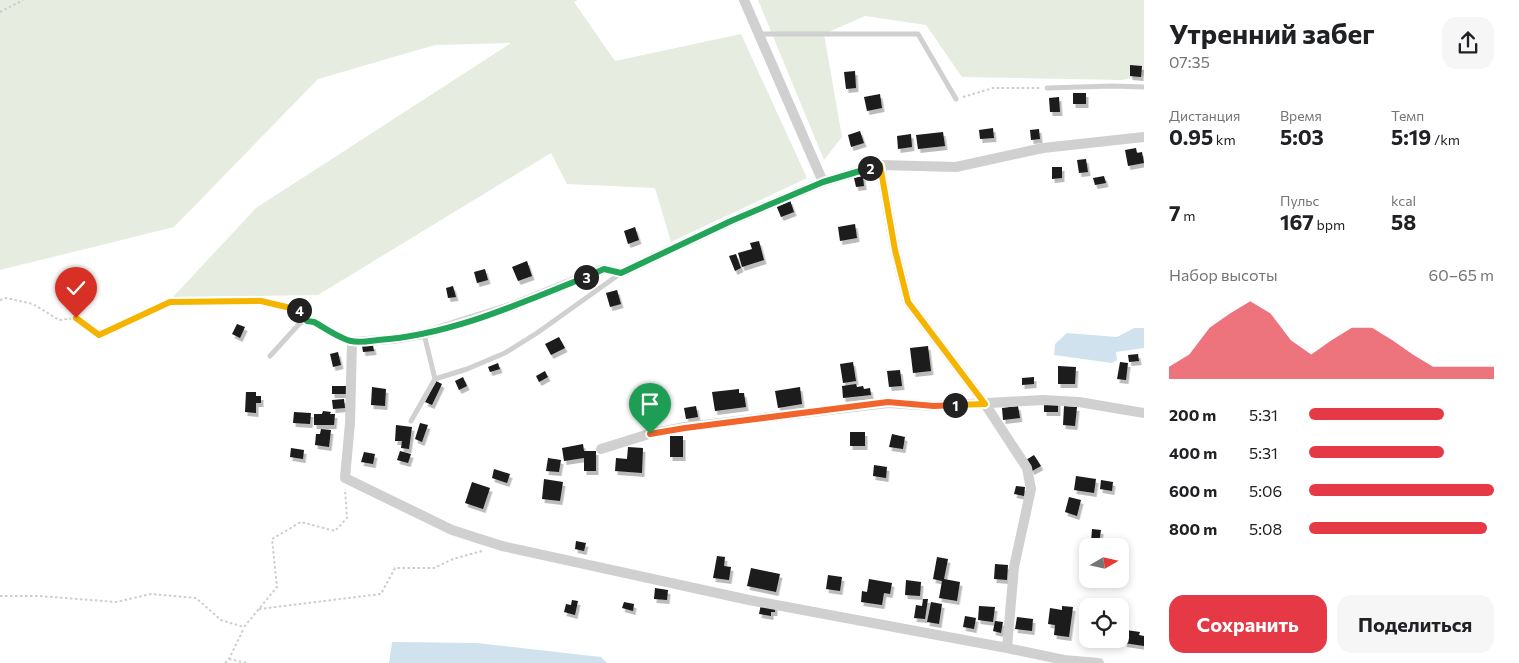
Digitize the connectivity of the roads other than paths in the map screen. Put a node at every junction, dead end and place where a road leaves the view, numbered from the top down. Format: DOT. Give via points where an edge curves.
graph roads {
  1 [pos="744,0"];
  2 [pos="759,34"];
  3 [pos="1144,87"];
  4 [pos="1047,88"];
  5 [pos="956,99"];
  6 [pos="1144,137"];
  7 [pos="880,165"];
  8 [pos="823,182"];
  9 [pos="621,273"];
  10 [pos="424,334"];
  11 [pos="352,342"];
  12 [pos="270,356"];
  13 [pos="435,379"];
  14 [pos="985,404"];
  15 [pos="1144,412"];
  16 [pos="411,421"];
  17 [pos="601,449"];
  18 [pos="1007,648"];
  19 [pos="1099,663"];
  1 -- 2 [label="street"];
  2 -- 5 [label="lane" via="918,34"];
  2 -- 8 [label="street"];
  3 -- 4 [label="lane"];
  6 -- 7 [label="street" via="1043,148 956,167"];
  7 -- 8 [label="street"];
  7 -- 14 [label="street" via="908,302"];
  8 -- 9 [label="street"];
  9 -- 10 [label="street" via="604,269 513,306"];
  9 -- 13 [label="lane" via="505,353"];
  10 -- 11 [label="street"];
  10 -- 13 [label="lane"];
  11 -- 12 [label="lane" via="314,322 301,322"];
  11 -- 18 [label="street" via="345,478 452,530 502,546 749,600"];
  13 -- 16 [label="lane"];
  14 -- 15 [label="street" via="1043,400"];
  14 -- 17 [label="street" via="934,406 888,402 685,428 650,434"];
  14 -- 18 [label="street" via="1027,468 1031,489 1014,567"];
  18 -- 19 [label="street" via="1064,660"];
}
